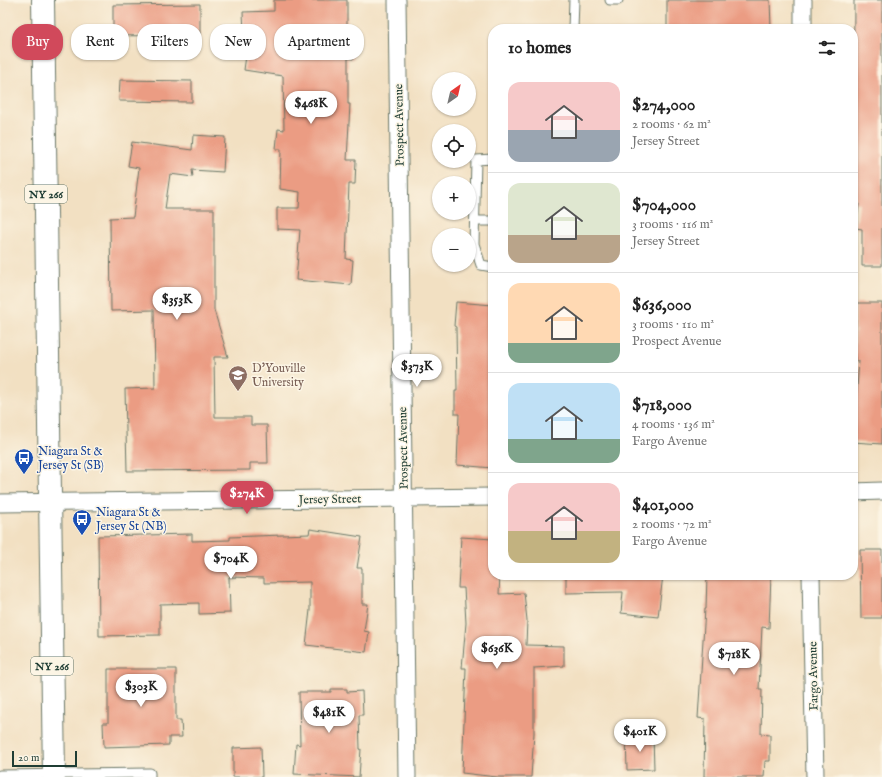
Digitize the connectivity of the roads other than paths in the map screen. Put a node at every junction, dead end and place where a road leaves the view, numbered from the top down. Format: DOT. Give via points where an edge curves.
graph roads {
  1 [pos="43,0"];
  2 [pos="397,0"];
  3 [pos="574,0"];
  4 [pos="610,0"];
  5 [pos="618,0"];
  6 [pos="803,0"];
  7 [pos="573,24"];
  8 [pos="803,24"];
  9 [pos="488,159"];
  10 [pos="474,221"];
  11 [pos="488,221"];
  12 [pos="488,266"];
  13 [pos="882,491"];
  14 [pos="858,492"];
  15 [pos="488,497"];
  16 [pos="403,498"];
  17 [pos="49,503"];
  18 [pos="0,504"];
  19 [pos="811,580"];
  20 [pos="0,776"];
  21 [pos="54,776"];
  22 [pos="150,777"];
  23 [pos="407,777"];
  24 [pos="815,777"];
  1 -- 17 [label="main road, NY 266"];
  2 -- 16 [label="street, Prospect Avenue"];
  3 -- 7 [label="lane"];
  4 -- 5 [label="lane"];
  6 -- 8 [label="street"];
  9 -- 10 [label="lane" via="476,160"];
  10 -- 11 [label="lane"];
  10 -- 12 [label="lane" via="474,244 481,265"];
  13 -- 14 [label="street"];
  15 -- 16 [label="street, Jersey Street"];
  16 -- 17 [label="street, Jersey Street"];
  16 -- 23 [label="street, Prospect Avenue"];
  17 -- 18 [label="street, Jersey Street"];
  17 -- 21 [label="main road, NY 266"];
  19 -- 24 [label="street, Fargo Avenue"];
  20 -- 21 [label="lane"];
  21 -- 22 [label="lane" via="150,773"];
}
